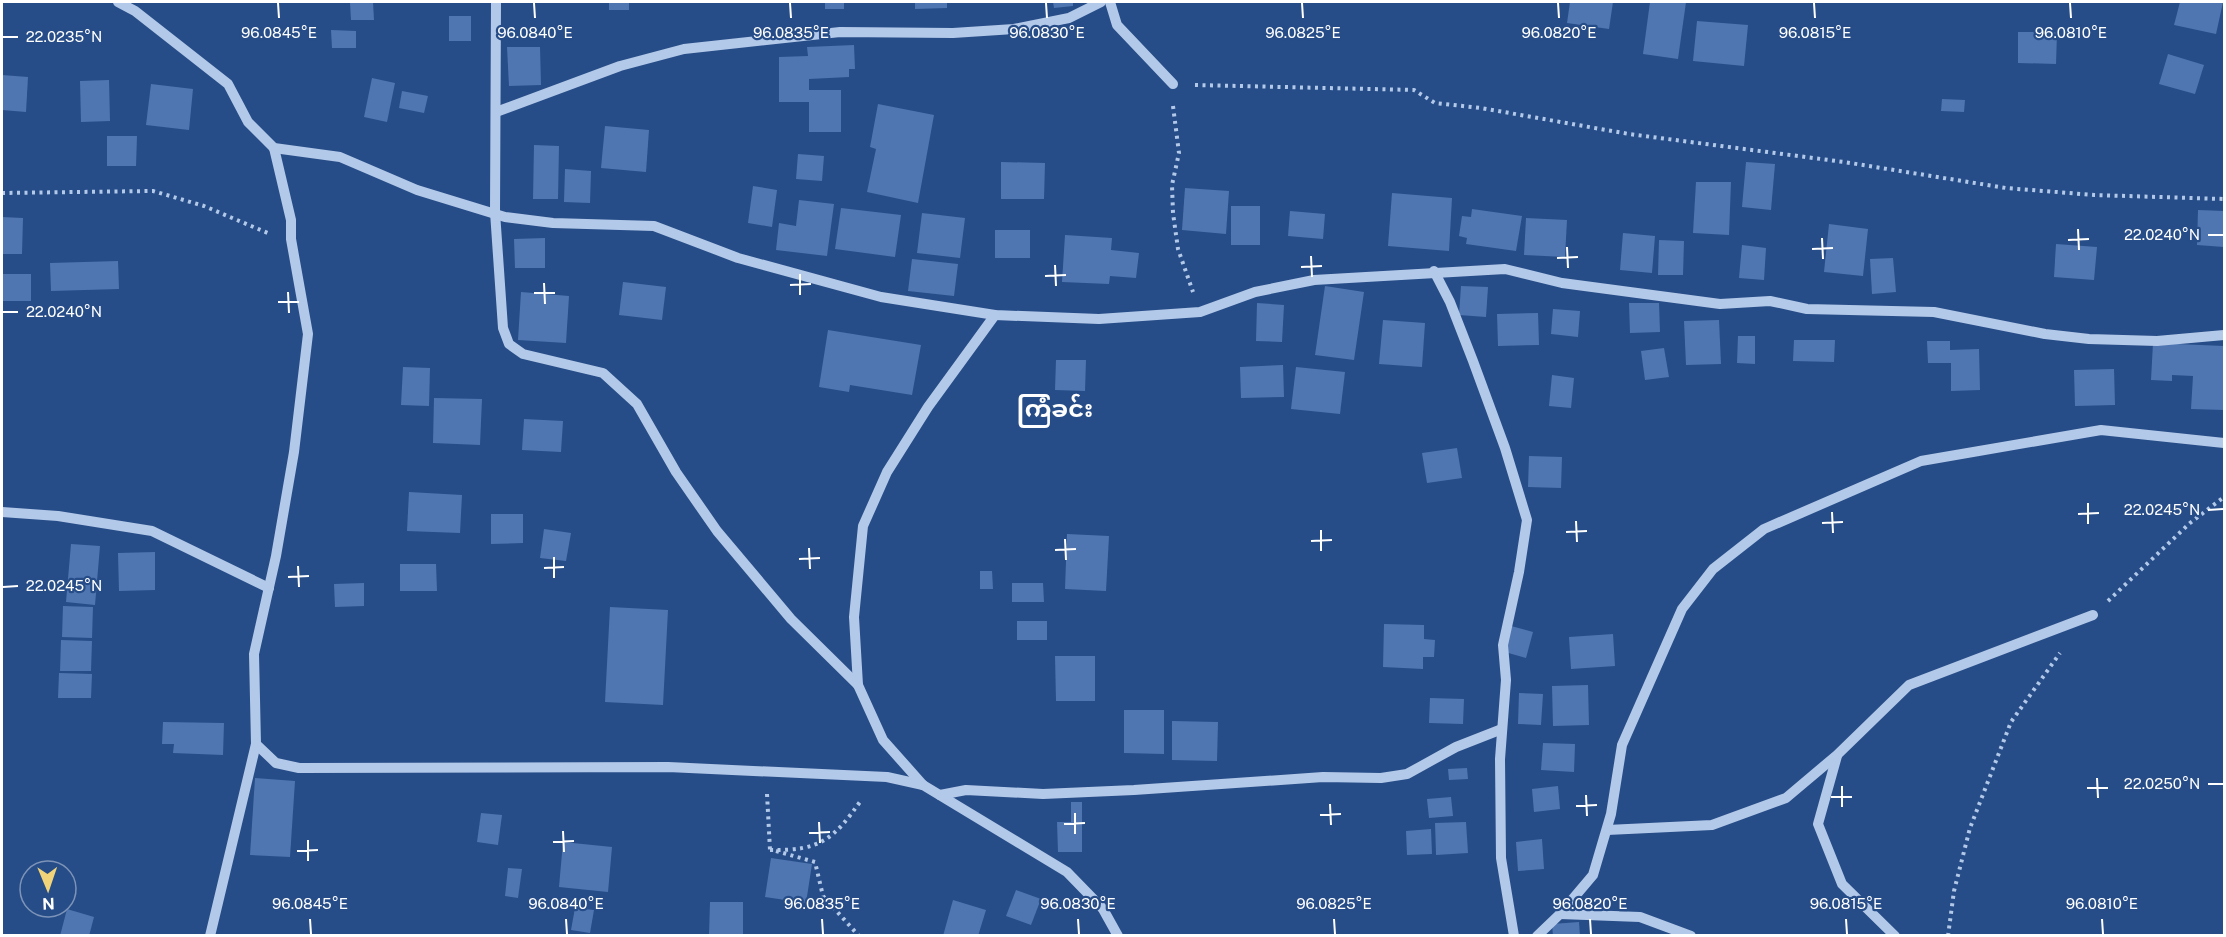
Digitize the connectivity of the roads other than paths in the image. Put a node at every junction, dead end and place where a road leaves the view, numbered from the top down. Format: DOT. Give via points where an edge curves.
graph roads {
  1 [pos="118,2"];
  2 [pos="495,2"];
  3 [pos="1101,2"];
  4 [pos="1110,2"];
  5 [pos="1173,84"];
  6 [pos="496,112"];
  7 [pos="274,148"];
  8 [pos="495,213"];
  9 [pos="1434,271"];
  10 [pos="995,315"];
  11 [pos="2224,335"];
  12 [pos="2224,443"];
  13 [pos="2,512"];
  14 [pos="269,588"];
  15 [pos="2093,615"];
  16 [pos="858,685"];
  17 [pos="1502,729"];
  18 [pos="255,744"];
  19 [pos="1838,755"];
  20 [pos="923,785"];
  21 [pos="940,795"];
  22 [pos="1607,830"];
  23 [pos="1560,914"];
  24 [pos="210,936"];
  25 [pos="1119,936"];
  26 [pos="1514,936"];
  27 [pos="1537,936"];
  28 [pos="1691,936"];
  29 [pos="1895,936"];
  1 -- 7 [label="street" via="228,84 248,122"];
  2 -- 6 [label="street"];
  3 -- 6 [label="street" via="1069,18 1014,29 840,32 684,49 620,66"];
  4 -- 5 [label="street" via="1117,25"];
  6 -- 8 [label="street"];
  7 -- 8 [label="street" via="340,158 417,190"];
  7 -- 14 [label="street" via="291,220 308,334 294,452"];
  8 -- 10 [label="street" via="553,223 654,226 808,279 881,297"];
  8 -- 16 [label="street" via="503,327 509,344 524,354 603,374 637,404 676,472 717,531 791,620"];
  9 -- 10 [label="street" via="1314,280 1254,292 1200,312 1099,319"];
  9 -- 11 [label="street" via="1504,269 1562,283 1720,304 1770,301 1806,309 1934,312 2089,339 2157,341"];
  9 -- 17 [label="street" via="1473,361 1527,520 1503,645 1506,680"];
  10 -- 16 [label="street" via="886,472 863,526 854,617"];
  12 -- 22 [label="street" via="2101,430 1921,461 1764,530 1713,569 1682,609 1622,745"];
  13 -- 14 [label="street" via="58,516 152,531"];
  14 -- 18 [label="street" via="254,654"];
  15 -- 19 [label="street" via="1909,685"];
  16 -- 20 [label="street" via="883,740"];
  17 -- 21 [label="street" via="1456,747 1407,774 1381,778 1323,777 1043,794 966,790"];
  17 -- 26 [label="street" via="1501,858"];
  18 -- 20 [label="street" via="276,763 299,768 668,766 887,777"];
  18 -- 24 [label="street"];
  19 -- 22 [label="street" via="1786,798 1712,825"];
  19 -- 29 [label="street" via="1818,824 1842,884"];
  20 -- 21 [label="street"];
  21 -- 25 [label="street" via="1067,872 1103,909"];
  22 -- 23 [label="street" via="1593,875"];
  23 -- 27 [label="street"];
  23 -- 28 [label="street" via="1640,916"];
}
